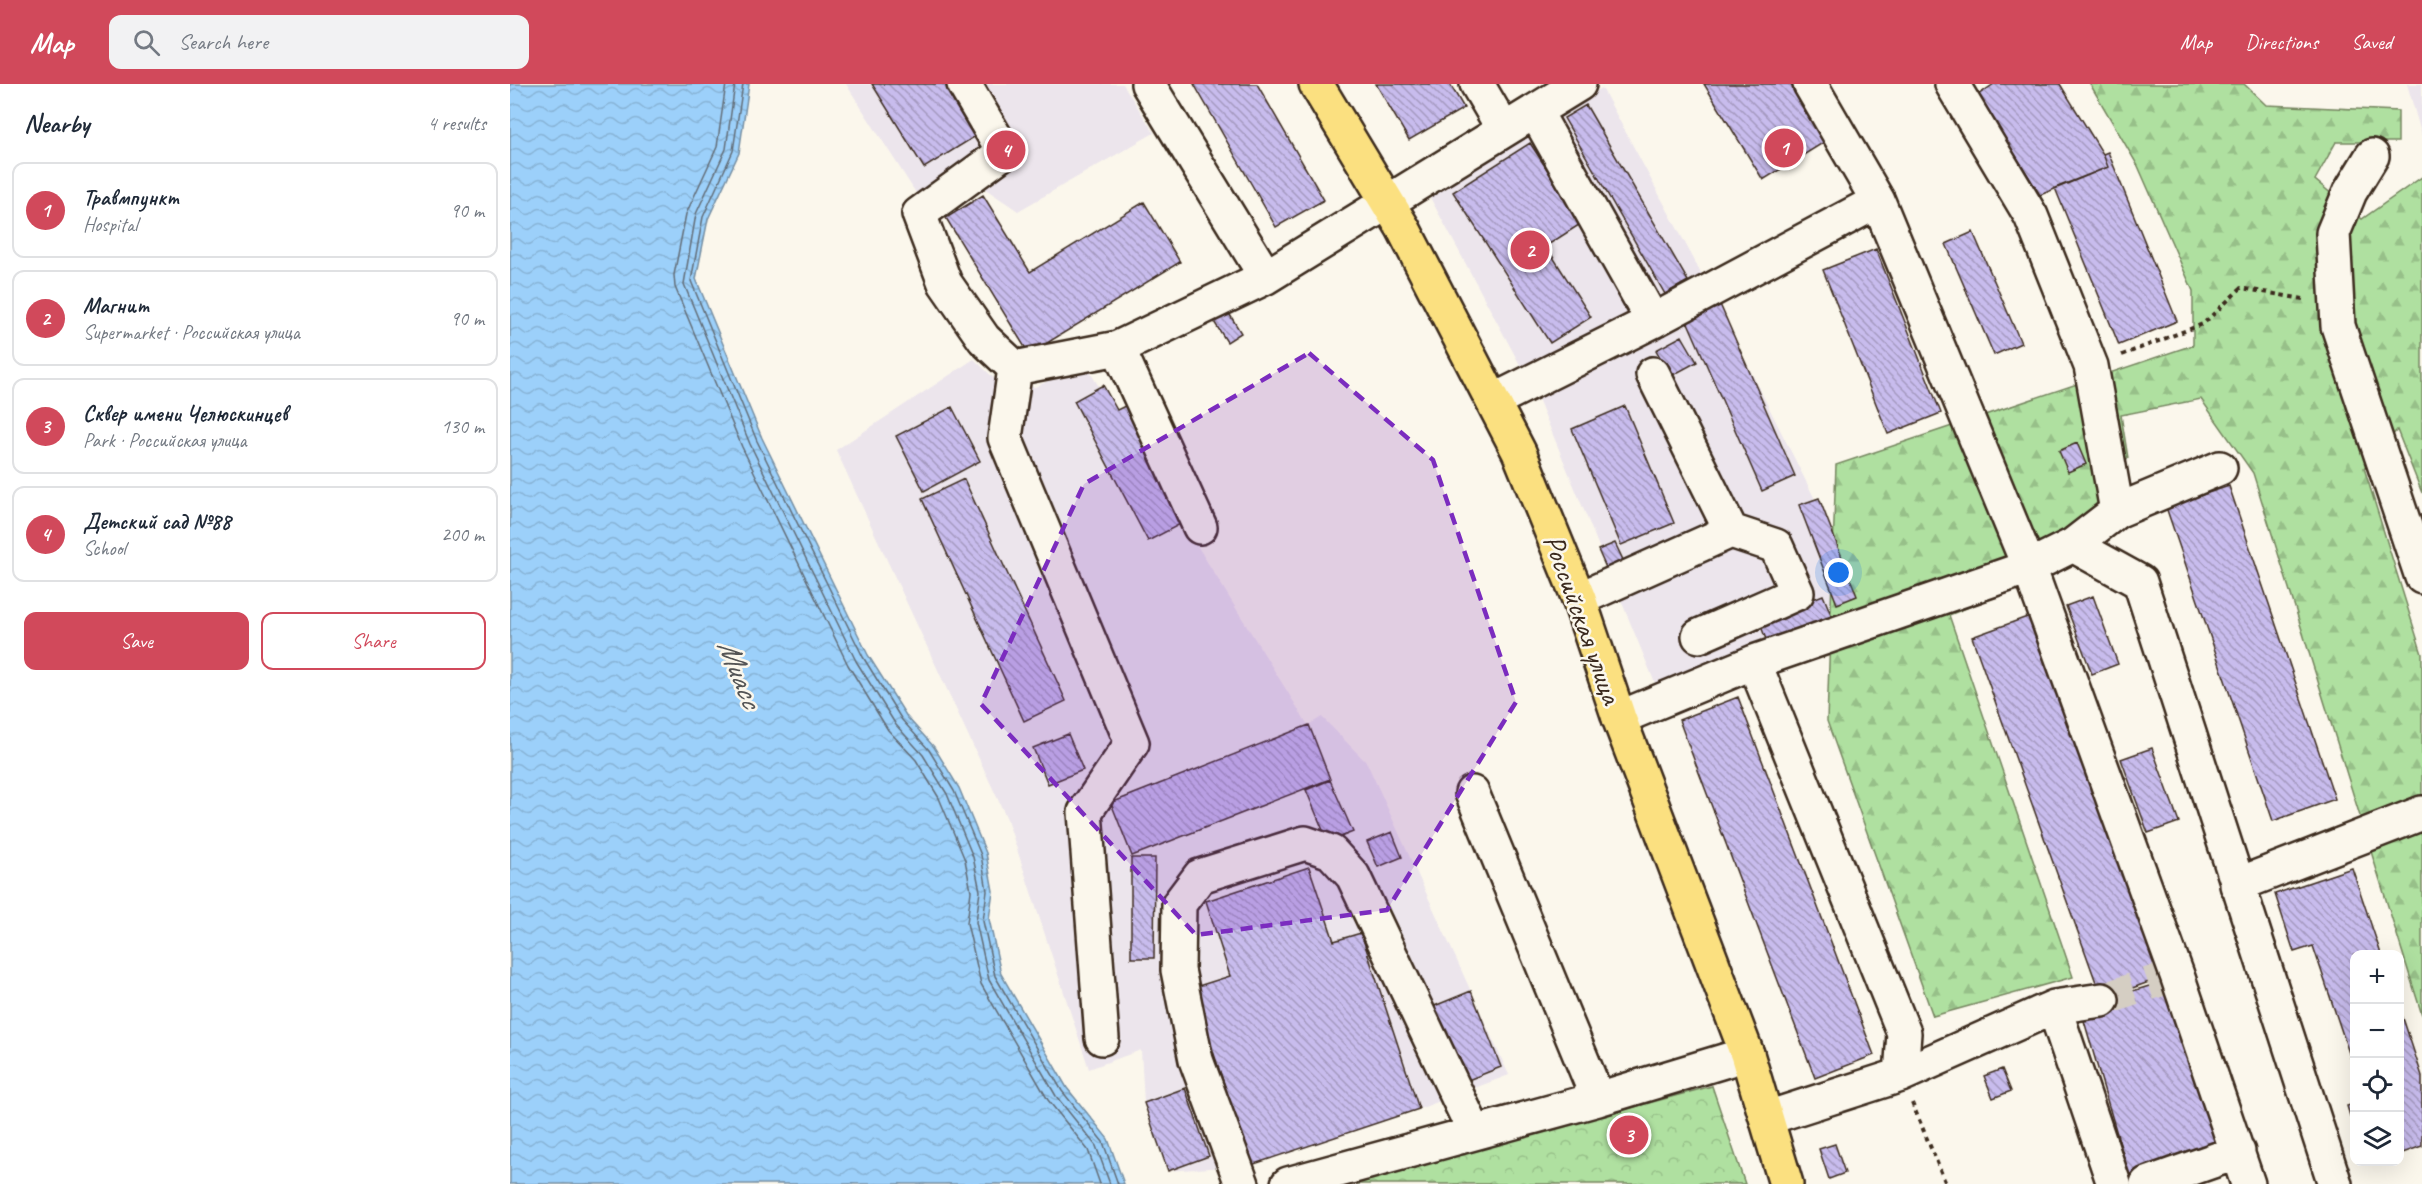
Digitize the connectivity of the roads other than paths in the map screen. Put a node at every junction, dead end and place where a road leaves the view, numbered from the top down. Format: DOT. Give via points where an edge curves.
graph roads {
  1 [pos="964,84"];
  2 [pos="1148,84"];
  3 [pos="1316,84"];
  4 [pos="1477,84"];
  5 [pos="1579,84"];
  6 [pos="1810,84"];
  7 [pos="1952,84"];
  8 [pos="1535,111"];
  9 [pos="1504,130"];
  10 [pos="2372,156"];
  11 [pos="1878,201"];
  12 [pos="1388,203"];
  13 [pos="1266,277"];
  14 [pos="1653,321"];
  15 [pos="1118,348"];
  16 [pos="1015,368"];
  17 [pos="1653,374"];
  18 [pos="1493,401"];
  19 [pos="2220,468"];
  20 [pos="2117,511"];
  21 [pos="1200,527"];
  22 [pos="1731,531"];
  23 [pos="2073,545"];
  24 [pos="2029,567"];
  25 [pos="2422,577"];
  26 [pos="1579,598"];
  27 [pos="1699,636"];
  28 [pos="1754,662"];
  29 [pos="1619,717"];
  30 [pos="1472,794"];
  31 [pos="2422,813"];
  32 [pos="2237,885"];
  33 [pos="2102,1000"];
  34 [pos="2054,1006"];
  35 [pos="1102,1038"];
  36 [pos="1747,1054"];
  37 [pos="1900,1075"];
  38 [pos="1598,1099"];
  39 [pos="1767,1118"];
  40 [pos="1474,1131"];
  41 [pos="2238,1152"];
  42 [pos="1242,1184"];
  43 [pos="1288,1184"];
  44 [pos="1786,1184"];
  45 [pos="2114,1184"];
  46 [pos="2147,1184"];
  47 [pos="2248,1184"];
  48 [pos="2335,1184"];
  1 -- 16 [label="lane" via="1004,152 919,214 945,283 984,339"];
  2 -- 13 [label="lane"];
  3 -- 12 [label="main road, Российская улица"];
  4 -- 9 [label="lane"];
  5 -- 8 [label="lane"];
  6 -- 11 [label="lane"];
  7 -- 20 [label="lane" via="2031,216 2091,366"];
  8 -- 9 [label="lane"];
  8 -- 14 [label="lane"];
  9 -- 12 [label="lane"];
  10 -- 25 [label="lane" via="2350,192 2333,233 2338,326"];
  11 -- 14 [label="lane"];
  11 -- 24 [label="lane"];
  12 -- 13 [label="lane"];
  12 -- 18 [label="main road, Российская улица"];
  13 -- 15 [label="lane"];
  14 -- 18 [label="lane"];
  15 -- 16 [label="lane"];
  15 -- 21 [label="lane"];
  16 -- 35 [label="lane" via="1005,438 1132,743 1084,812"];
  17 -- 22 [label="lane"];
  18 -- 26 [label="main road, Российская улица" via="1519,452"];
  19 -- 20 [label="lane"];
  20 -- 23 [label="lane"];
  22 -- 26 [label="lane"];
  22 -- 27 [label="lane" via="1776,546 1797,593"];
  23 -- 24 [label="lane"];
  23 -- 32 [label="lane" via="2140,582"];
  24 -- 28 [label="lane"];
  24 -- 41 [label="lane" via="2168,977"];
  26 -- 29 [label="main road, Российская улица"];
  28 -- 29 [label="lane"];
  28 -- 37 [label="lane" via="1904,1033"];
  29 -- 36 [label="main road, Российская улица"];
  30 -- 38 [label="lane"];
  31 -- 32 [label="lane"];
  32 -- 48 [label="lane"];
  33 -- 34 [label="lane"];
  34 -- 37 [label="lane"];
  34 -- 45 [label="lane"];
  36 -- 38 [label="lane"];
  36 -- 39 [label="main road, Российская улица"];
  37 -- 39 [label="lane"];
  38 -- 40 [label="lane"];
  39 -- 44 [label="main road, Российская улица"];
  40 -- 42 [label="lane" via="1353,876 1331,852 1305,843 1200,876 1179,904 1178,970 1196,1060"];
  40 -- 43 [label="lane"];
  41 -- 46 [label="lane"];
  41 -- 47 [label="lane"];
}
